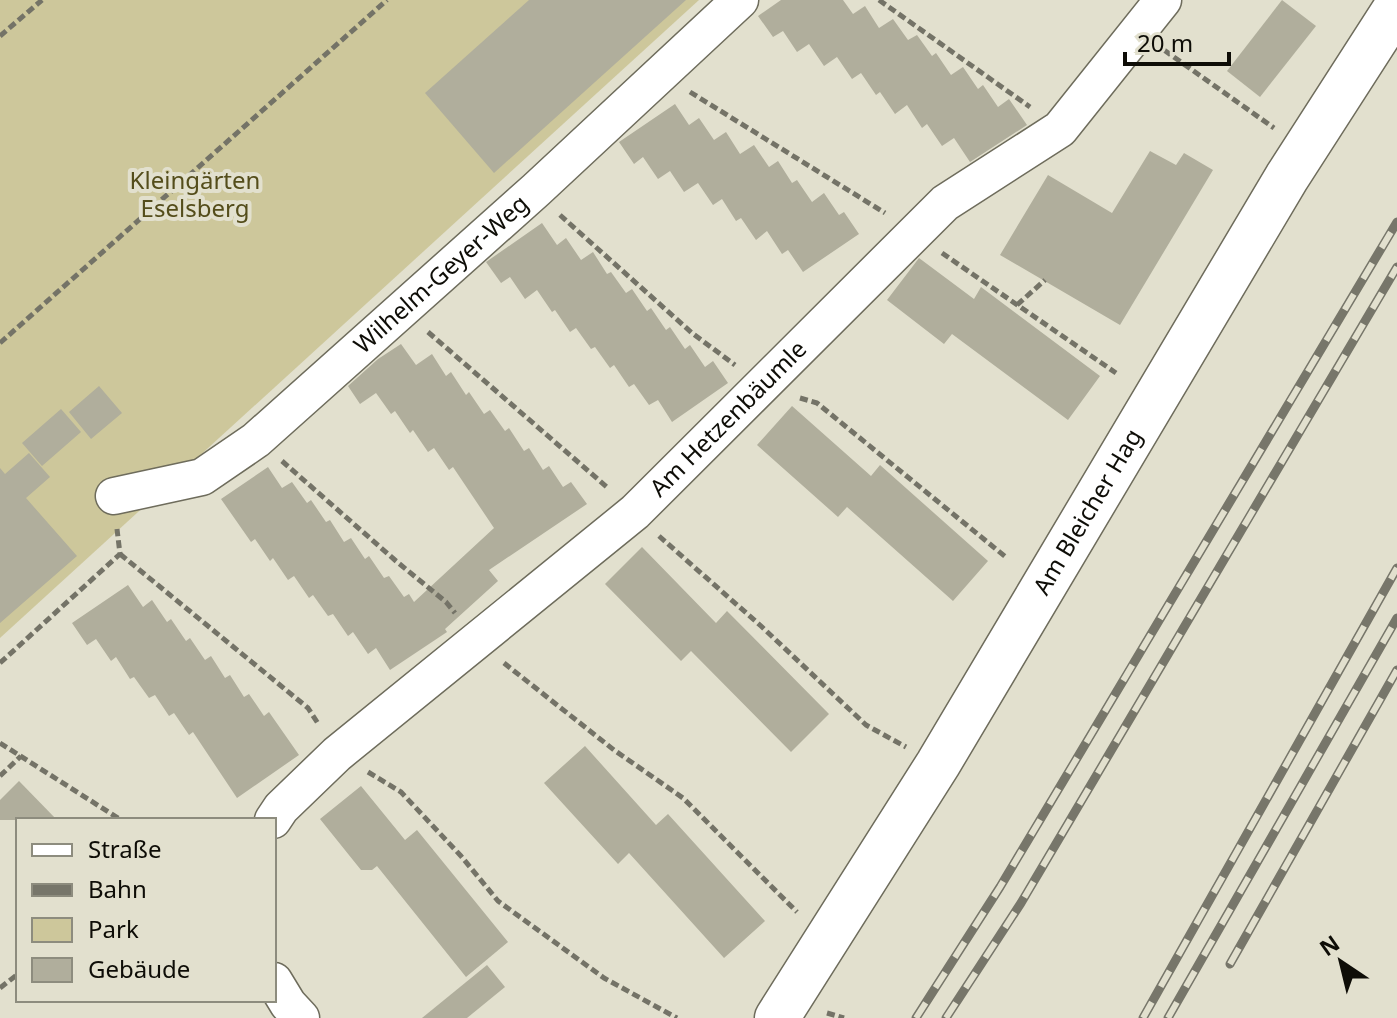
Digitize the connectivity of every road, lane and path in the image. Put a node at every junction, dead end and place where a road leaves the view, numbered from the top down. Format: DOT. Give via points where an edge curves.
graph roads {
  1 [pos="42,0"];
  2 [pos="387,0"];
  3 [pos="740,0"];
  4 [pos="879,0"];
  5 [pos="1163,0"];
  6 [pos="1397,6"];
  7 [pos="0,36"];
  8 [pos="1178,59"];
  9 [pos="706,102"];
  10 [pos="1060,129"];
  11 [pos="1277,130"];
  12 [pos="855,195"];
  13 [pos="565,220"];
  14 [pos="953,261"];
  15 [pos="1045,280"];
  16 [pos="1017,305"];
  17 [pos="430,334"];
  18 [pos="0,343"];
  19 [pos="1116,373"];
  20 [pos="763,386"];
  21 [pos="817,403"];
  22 [pos="281,460"];
  23 [pos="584,465"];
  24 [pos="114,496"];
  25 [pos="671,548"];
  26 [pos="120,554"];
  27 [pos="1007,558"];
  28 [pos="446,602"];
  29 [pos="0,663"];
  30 [pos="517,675"];
  31 [pos="308,708"];
  32 [pos="0,743"];
  33 [pos="337,754"];
  34 [pos="21,756"];
  35 [pos="938,764"];
  36 [pos="0,776"];
  37 [pos="118,818"];
  38 [pos="275,818"];
  39 [pos="804,918"];
  40 [pos="16,976"];
  41 [pos="0,988"];
  42 [pos="677,1018"];
  43 [pos="777,1018"];
  1 -- 7 [label="path"];
  2 -- 18 [label="path"];
  3 -- 24 [label="street, Wilhelm-Geyer-Weg" via="256,440 202,477"];
  4 -- 10 [label="path"];
  5 -- 10 [label="street, Am Hetzenbäumle"];
  6 -- 35 [label="street, Am Bleicher Hag" via="1287,177"];
  8 -- 11 [label="path"];
  9 -- 12 [label="path"];
  10 -- 20 [label="street, Am Hetzenbäumle" via="945,203"];
  13 -- 20 [label="path" via="692,333"];
  14 -- 16 [label="path"];
  15 -- 16 [label="path"];
  16 -- 19 [label="path"];
  17 -- 23 [label="path"];
  20 -- 33 [label="street, Am Hetzenbäumle" via="635,512"];
  21 -- 27 [label="path"];
  22 -- 28 [label="path"];
  24 -- 26 [label="path"];
  25 -- 35 [label="path" via="866,725"];
  26 -- 29 [label="path"];
  26 -- 31 [label="path"];
  30 -- 39 [label="path" via="683,798"];
  32 -- 34 [label="path"];
  33 -- 38 [label="street, Am Hetzenbäumle"];
  33 -- 42 [label="path" via="401,792 498,901 604,978"];
  34 -- 36 [label="path"];
  34 -- 37 [label="path"];
  35 -- 43 [label="street, Am Bleicher Hag"];
  40 -- 41 [label="path"];
}
